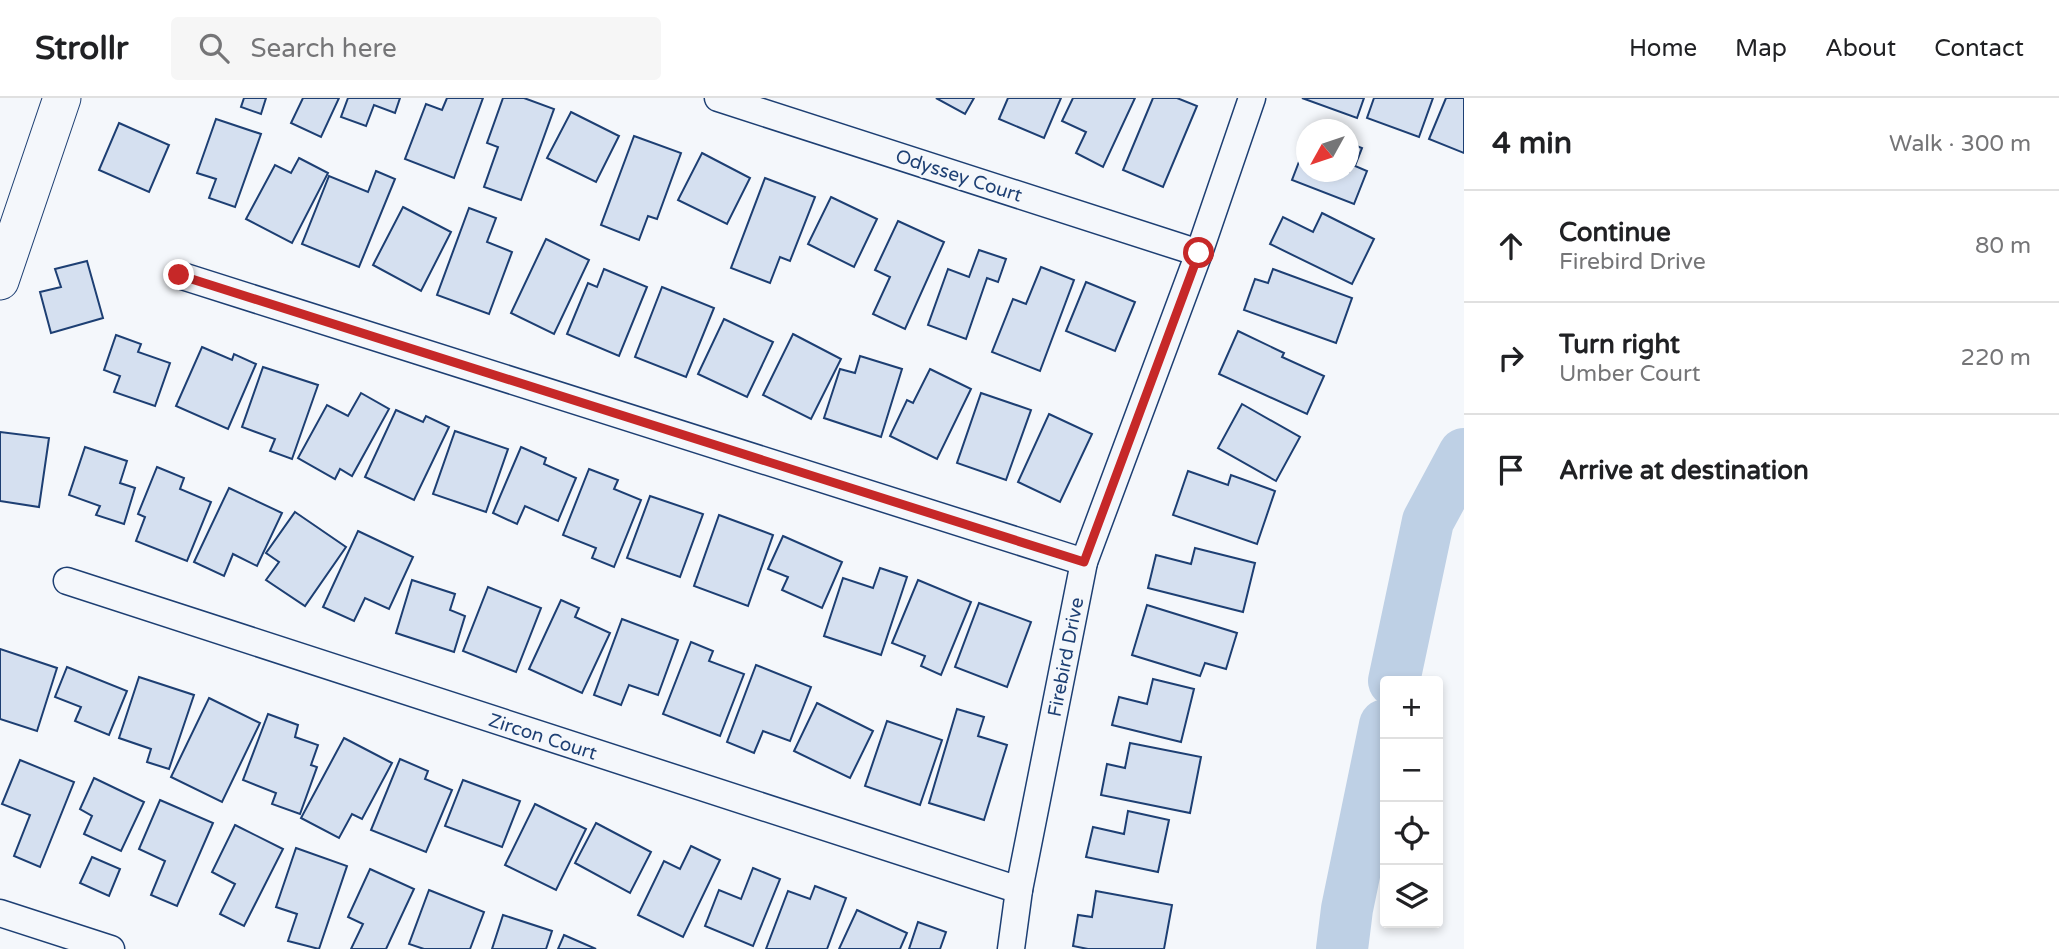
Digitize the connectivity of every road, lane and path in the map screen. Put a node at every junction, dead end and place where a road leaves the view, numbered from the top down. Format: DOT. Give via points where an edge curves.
graph roads {
  1 [pos="62,98"];
  2 [pos="718,98"];
  3 [pos="1252,98"];
  4 [pos="1199,253"];
  5 [pos="179,275"];
  6 [pos="0,281"];
  7 [pos="1084,562"];
  8 [pos="67,581"];
  9 [pos="1019,890"];
  10 [pos="0,913"];
  11 [pos="111,949"];
  12 [pos="1011,949"];
  1 -- 6 [label="main road"];
  2 -- 4 [label="street, Odyssey Court"];
  3 -- 4 [label="street, Firebird Drive"];
  4 -- 7 [label="street, Firebird Drive"];
  5 -- 7 [label="street"];
  7 -- 9 [label="street, Firebird Drive"];
  8 -- 9 [label="street, Zircon Court"];
  9 -- 12 [label="street, Firebird Drive"];
  10 -- 11 [label="street"];
}
